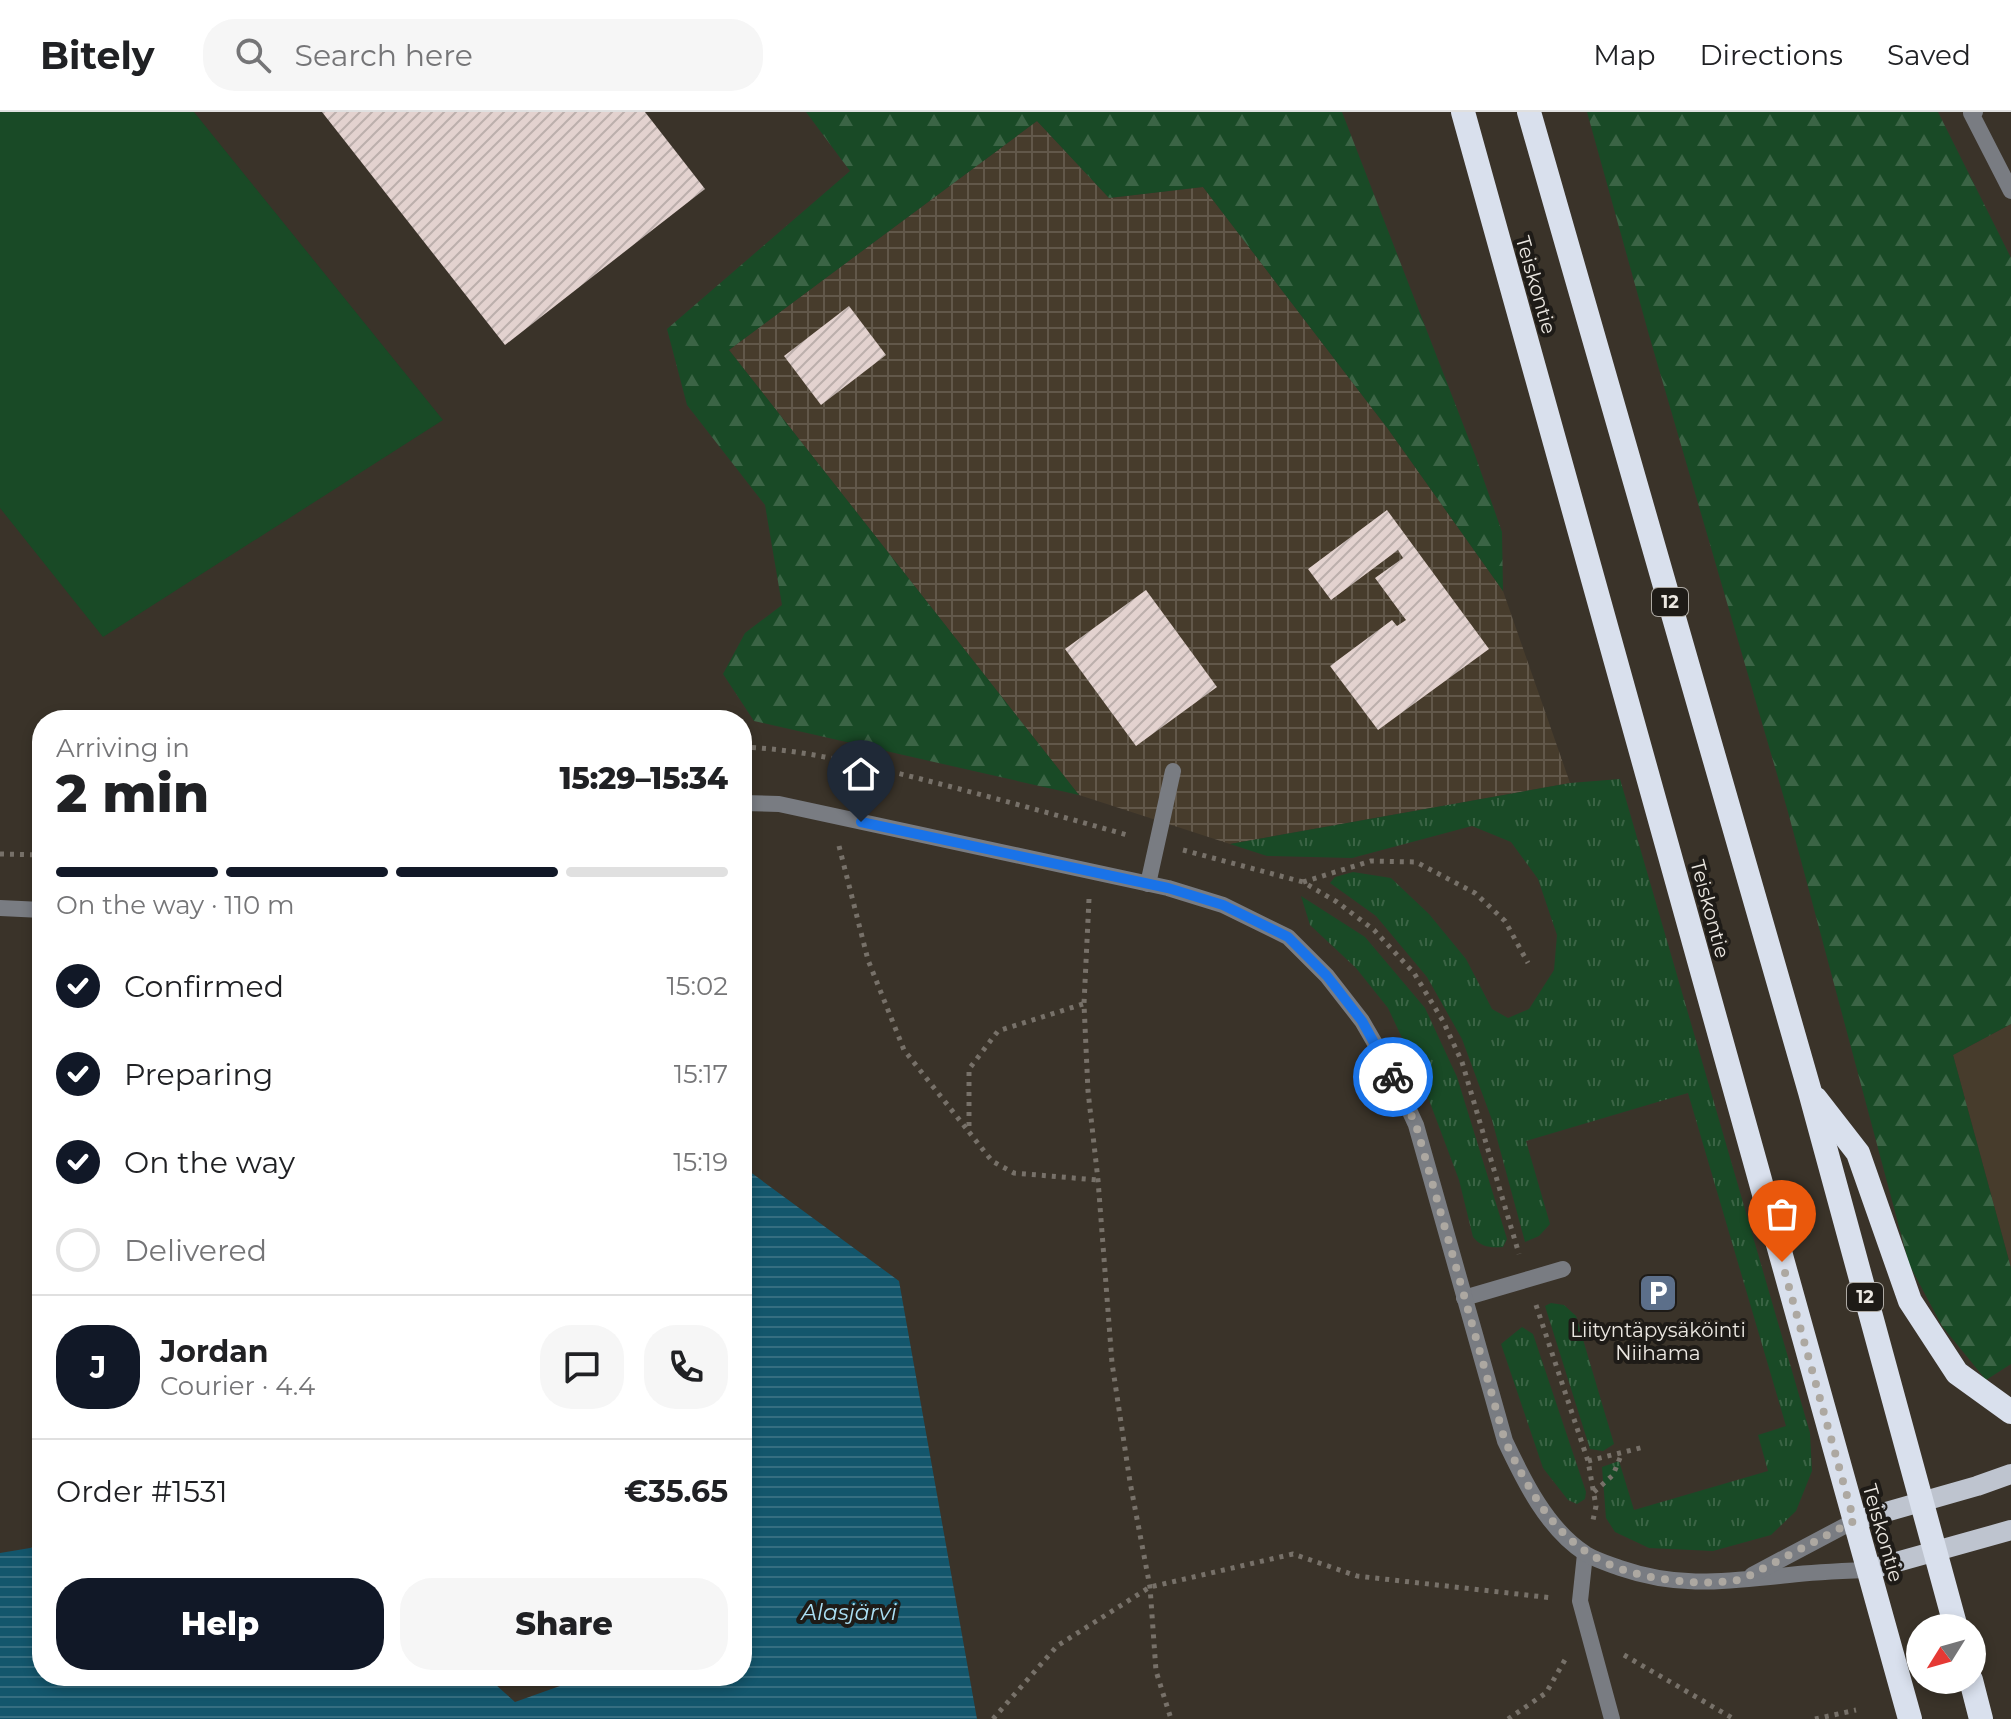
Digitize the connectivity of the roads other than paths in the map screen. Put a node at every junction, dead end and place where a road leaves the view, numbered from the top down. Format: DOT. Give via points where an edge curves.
graph roads {
  1 [pos="1463,112"];
  2 [pos="1529,112"];
  3 [pos="1975,112"];
  4 [pos="2011,191"];
  5 [pos="1173,771"];
  6 [pos="752,803"];
  7 [pos="1148,884"];
  8 [pos="0,908"];
  9 [pos="32,910"];
  10 [pos="1810,1092"];
  11 [pos="1563,1269"];
  12 [pos="1464,1298"];
  13 [pos="2011,1412"];
  14 [pos="2011,1474"];
  15 [pos="1920,1502"];
  16 [pos="1854,1521"];
  17 [pos="2011,1530"];
  18 [pos="1934,1553"];
  19 [pos="1585,1554"];
  20 [pos="1868,1570"];
  21 [pos="1743,1579"];
  22 [pos="1952,1614"];
  23 [pos="1975,1694"];
  24 [pos="1612,1719"];
  25 [pos="1910,1719"];
  26 [pos="1981,1719"];
  1 -- 16 [label="highway, Teiskontie"];
  2 -- 10 [label="highway, Teiskontie / 12"];
  3 -- 4 [label="street" via="1971,113"];
  5 -- 7 [label="street"];
  6 -- 7 [label="street" via="779,804"];
  7 -- 12 [label="street" via="1223,905 1288,937 1362,1021 1416,1125"];
  8 -- 9 [label="street"];
  10 -- 13 [label="highway" via="1858,1153 1910,1301 1957,1373"];
  10 -- 15 [label="highway, Teiskontie / 12"];
  11 -- 12 [label="street"];
  12 -- 19 [label="street" via="1505,1441 1527,1486"];
  14 -- 15 [label="main road"];
  15 -- 16 [label="main road"];
  15 -- 18 [label="highway, Teiskontie / 12"];
  16 -- 20 [label="highway, Teiskontie"];
  16 -- 21 [label="street"];
  17 -- 18 [label="main road"];
  18 -- 20 [label="main road"];
  18 -- 22 [label="highway, Teiskontie / 12"];
  19 -- 21 [label="street" via="1656,1578 1704,1583"];
  19 -- 24 [label="street" via="1580,1601"];
  20 -- 21 [label="street"];
  20 -- 25 [label="highway, Teiskontie"];
  23 -- 26 [label="highway"];
}
